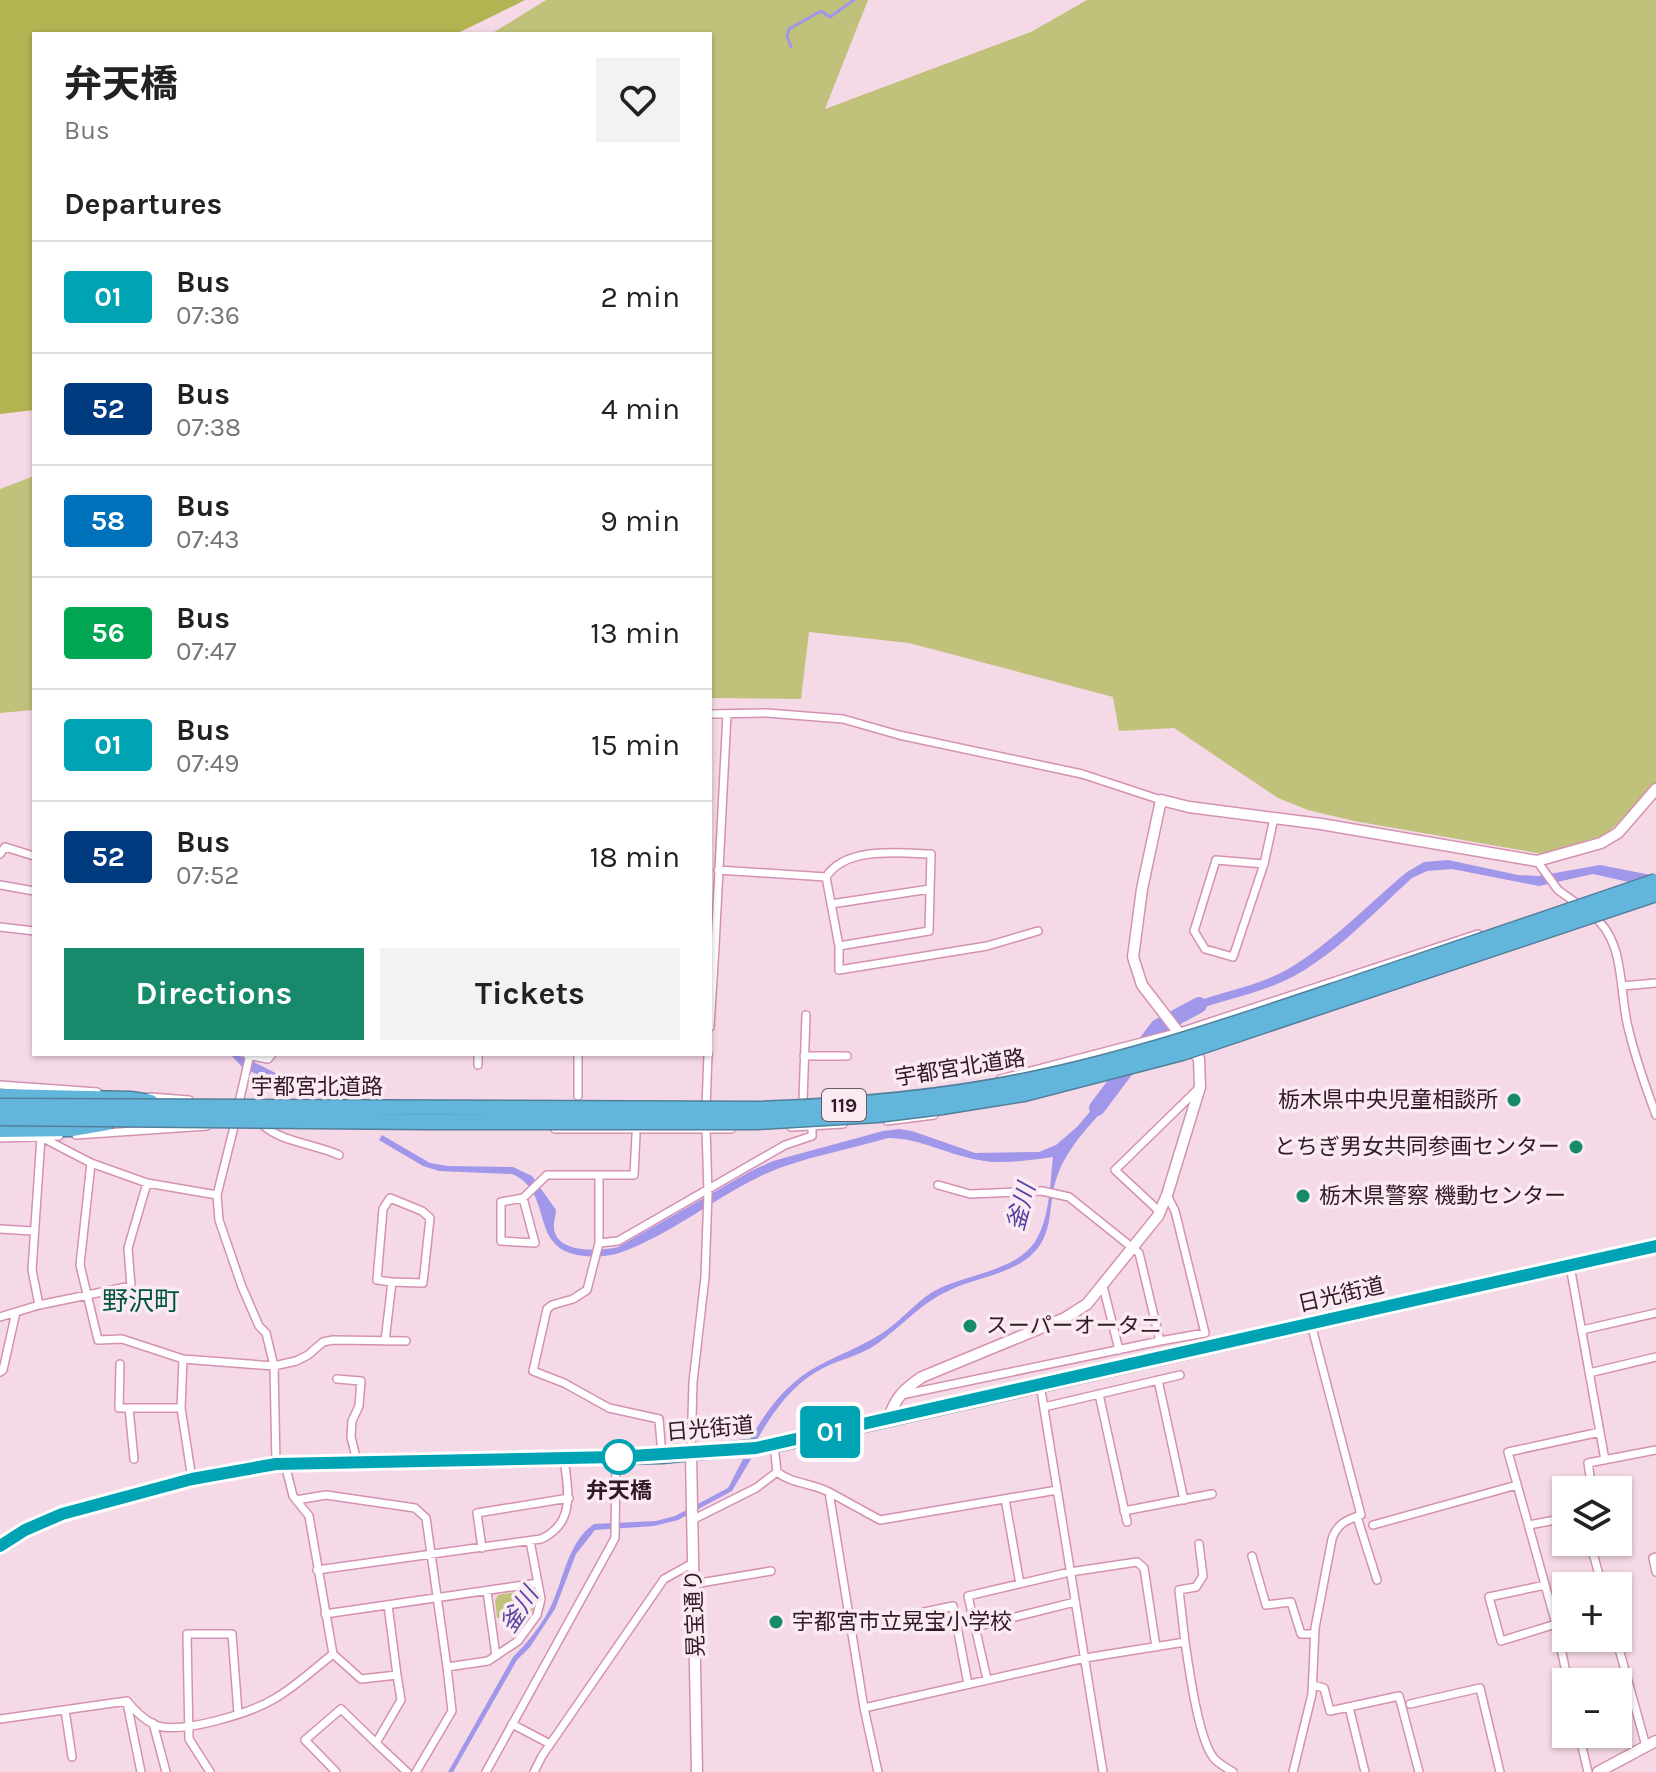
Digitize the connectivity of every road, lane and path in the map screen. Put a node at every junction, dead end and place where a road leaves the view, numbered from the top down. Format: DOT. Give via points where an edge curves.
graph roads {
  1 [pos="712,714"];
  2 [pos="727,714"];
  3 [pos="1656,789"];
  4 [pos="1161,800"];
  5 [pos="1274,818"];
  6 [pos="712,850"];
  7 [pos="719,850"];
  8 [pos="0,854"];
  9 [pos="32,855"];
  10 [pos="1264,864"];
  11 [pos="1540,865"];
  12 [pos="718,870"];
  13 [pos="1656,874"];
  14 [pos="826,877"];
  15 [pos="1656,881"];
  16 [pos="0,885"];
  17 [pos="930,889"];
  18 [pos="32,891"];
  19 [pos="1656,897"];
  20 [pos="1575,902"];
  21 [pos="831,904"];
  22 [pos="1598,920"];
  23 [pos="0,927"];
  24 [pos="32,931"];
  25 [pos="1038,931"];
  26 [pos="839,946"];
  27 [pos="713,947"];
  28 [pos="712,974"];
  29 [pos="1656,983"];
  30 [pos="1622,986"];
  31 [pos="806,1015"];
  32 [pos="1179,1030"];
  33 [pos="1196,1054"];
  34 [pos="248,1056"];
  35 [pos="478,1056"];
  36 [pos="578,1056"];
  37 [pos="708,1056"];
  38 [pos="804,1056"];
  39 [pos="847,1056"];
  40 [pos="478,1065"];
  41 [pos="0,1085"];
  42 [pos="1200,1087"];
  43 [pos="0,1096"];
  44 [pos="578,1096"];
  45 [pos="803,1101"];
  46 [pos="239,1103"];
  47 [pos="706,1104"];
  48 [pos="0,1106"];
  49 [pos="184,1107"];
  50 [pos="1656,1115"];
  51 [pos="0,1118"];
  52 [pos="127,1120"];
  53 [pos="234,1125"];
  54 [pos="263,1125"];
  55 [pos="812,1126"];
  56 [pos="0,1130"];
  57 [pos="706,1130"];
  58 [pos="636,1135"];
  59 [pos="41,1137"];
  60 [pos="0,1138"];
  61 [pos="339,1155"];
  62 [pos="91,1163"];
  63 [pos="599,1175"];
  64 [pos="147,1183"];
  65 [pos="938,1185"];
  66 [pos="708,1189"];
  67 [pos="217,1195"];
  68 [pos="1167,1195"];
  69 [pos="523,1198"];
  70 [pos="1160,1212"];
  71 [pos="0,1229"];
  72 [pos="33,1231"];
  73 [pos="599,1243"];
  74 [pos="1134,1246"];
  75 [pos="1656,1246"];
  76 [pos="1570,1266"];
  77 [pos="392,1282"];
  78 [pos="1103,1286"];
  79 [pos="86,1294"];
  80 [pos="39,1305"];
  81 [pos="16,1312"];
  82 [pos="1656,1313"];
  83 [pos="0,1317"];
  84 [pos="1311,1324"];
  85 [pos="1582,1330"];
  86 [pos="385,1341"];
  87 [pos="406,1341"];
  88 [pos="1160,1341"];
  89 [pos="1119,1350"];
  90 [pos="1656,1357"];
  91 [pos="183,1359"];
  92 [pos="120,1364"];
  93 [pos="274,1366"];
  94 [pos="0,1372"];
  95 [pos="1589,1373"];
  96 [pos="1180,1375"];
  97 [pos="337,1379"];
  98 [pos="1158,1380"];
  99 [pos="1040,1384"];
  100 [pos="1099,1394"];
  101 [pos="899,1396"];
  102 [pos="1044,1407"];
  103 [pos="129,1408"];
  104 [pos="181,1408"];
  105 [pos="889,1418"];
  106 [pos="1600,1432"];
  107 [pos="774,1445"];
  108 [pos="1656,1450"];
  109 [pos="691,1454"];
  110 [pos="662,1456"];
  111 [pos="616,1457"];
  112 [pos="134,1459"];
  113 [pos="564,1459"];
  114 [pos="1605,1460"];
  115 [pos="357,1461"];
  116 [pos="280,1463"];
  117 [pos="777,1472"];
  118 [pos="1590,1476"];
  119 [pos="192,1479"];
  120 [pos="1517,1485"];
  121 [pos="1057,1490"];
  122 [pos="829,1492"];
  123 [pos="1212,1494"];
  124 [pos="569,1498"];
  125 [pos="1005,1499"];
  126 [pos="296,1500"];
  127 [pos="1184,1500"];
  128 [pos="1124,1511"];
  129 [pos="692,1513"];
  130 [pos="1357,1517"];
  131 [pos="1552,1521"];
  132 [pos="1127,1522"];
  133 [pos="1373,1525"];
  134 [pos="1529,1525"];
  135 [pos="3,1539"];
  136 [pos="530,1541"];
  137 [pos="1199,1544"];
  138 [pos="482,1548"];
  139 [pos="431,1555"];
  140 [pos="1252,1556"];
  141 [pos="1656,1557"];
  142 [pos="693,1563"];
  143 [pos="317,1570"];
  144 [pos="771,1571"];
  145 [pos="1070,1572"];
  146 [pos="1656,1572"];
  147 [pos="1377,1580"];
  148 [pos="538,1583"];
  149 [pos="694,1584"];
  150 [pos="1020,1584"];
  151 [pos="1545,1585"];
  152 [pos="487,1591"];
  153 [pos="437,1598"];
  154 [pos="1075,1602"];
  155 [pos="388,1605"];
  156 [pos="1552,1610"];
  157 [pos="325,1614"];
  158 [pos="905,1616"];
  159 [pos="1552,1625"];
  160 [pos="975,1627"];
  161 [pos="1315,1634"];
  162 [pos="1185,1642"];
  163 [pos="1156,1647"];
  164 [pos="1621,1652"];
  165 [pos="333,1654"];
  166 [pos="496,1656"];
  167 [pos="1085,1658"];
  168 [pos="447,1667"];
  169 [pos="397,1675"];
  170 [pos="987,1679"];
  171 [pos="968,1684"];
  172 [pos="1313,1685"];
  173 [pos="127,1701"];
  174 [pos="1410,1704"];
  175 [pos="1349,1707"];
  176 [pos="864,1708"];
  177 [pos="65,1710"];
  178 [pos="238,1713"];
  179 [pos="0,1719"];
  180 [pos="153,1723"];
  181 [pos="512,1724"];
  182 [pos="188,1728"];
  183 [pos="376,1743"];
  184 [pos="550,1744"];
  185 [pos="1651,1744"];
  186 [pos="1582,1748"];
  187 [pos="72,1757"];
  188 [pos="141,1772"];
  189 [pos="166,1772"];
  190 [pos="210,1772"];
  191 [pos="336,1772"];
  192 [pos="407,1772"];
  193 [pos="416,1772"];
  194 [pos="486,1772"];
  195 [pos="534,1772"];
  196 [pos="697,1772"];
  197 [pos="878,1772"];
  198 [pos="1103,1772"];
  199 [pos="1233,1772"];
  200 [pos="1293,1772"];
  201 [pos="1365,1772"];
  202 [pos="1419,1772"];
  203 [pos="1500,1772"];
  204 [pos="1588,1772"];
  205 [pos="1598,1772"];
  1 -- 2 [label="street"];
  2 -- 4 [label="street" via="843,719 1082,774"];
  2 -- 7 [label="street"];
  3 -- 11 [label="street" via="1618,833"];
  4 -- 5 [label="street"];
  4 -- 32 [label="street" via="1133,957 1142,985"];
  5 -- 10 [label="street"];
  5 -- 11 [label="street"];
  6 -- 7 [label="street"];
  7 -- 12 [label="street"];
  8 -- 9 [label="street" via="5,847"];
  10 -- 10 [label="street" via="1233,957 1205,949 1194,931 1216,860"];
  11 -- 20 [label="street" via="1558,890"];
  12 -- 14 [label="street"];
  12 -- 27 [label="street"];
  13 -- 20 [label="street"];
  14 -- 17 [label="street" via="832,868 860,855 931,854"];
  14 -- 21 [label="street"];
  15 -- 49 [label="highway, 宇都宮北道路 / 119, bridge" via="1178,1042 1021,1082 940,1095 758,1109"];
  16 -- 18 [label="street"];
  17 -- 21 [label="street"];
  17 -- 26 [label="street" via="929,931"];
  19 -- 22 [label="street"];
  19 -- 52 [label="highway, 宇都宮北道路 / 119, bridge" via="1182,1053 1024,1094 942,1107 757,1122"];
  20 -- 22 [label="street"];
  20 -- 32 [label="street"];
  21 -- 26 [label="street"];
  22 -- 30 [label="street" via="1614,946"];
  22 -- 33 [label="street"];
  23 -- 24 [label="street"];
  25 -- 26 [label="street" via="987,946 839,970"];
  27 -- 28 [label="street"];
  29 -- 30 [label="street"];
  30 -- 50 [label="street" via="1628,1028"];
  31 -- 38 [label="street"];
  32 -- 33 [label="street"];
  32 -- 45 [label="street" via="979,1084"];
  33 -- 42 [label="street"];
  33 -- 55 [label="street" via="1023,1099 905,1119"];
  34 -- 46 [label="street"];
  35 -- 40 [label="street"];
  36 -- 44 [label="street"];
  37 -- 47 [label="street"];
  38 -- 39 [label="street"];
  38 -- 45 [label="street"];
  41 -- 46 [label="street"];
  42 -- 68 [label="street"];
  42 -- 70 [label="street" via="1115,1170"];
  43 -- 49 [label="highway, bridge" via="130,1099"];
  45 -- 47 [label="street"];
  46 -- 47 [label="street"];
  46 -- 53 [label="street"];
  47 -- 57 [label="street"];
  48 -- 49 [label="highway, 宇都宮北道路 / 119, bridge"];
  51 -- 52 [label="highway, 宇都宮北道路 / 119, bridge"];
  52 -- 56 [label="highway, bridge" via="72,1129"];
  53 -- 54 [label="street"];
  53 -- 59 [label="street"];
  53 -- 67 [label="street"];
  54 -- 57 [label="street"];
  54 -- 61 [label="street" via="274,1135"];
  55 -- 57 [label="street"];
  55 -- 66 [label="street" via="812,1136 785,1145"];
  57 -- 66 [label="street"];
  58 -- 63 [label="street" via="634,1175"];
  59 -- 60 [label="street"];
  59 -- 62 [label="street"];
  59 -- 72 [label="street"];
  62 -- 64 [label="street"];
  62 -- 79 [label="street" via="80,1265"];
  63 -- 69 [label="street" via="547,1175"];
  63 -- 73 [label="street"];
  64 -- 67 [label="street"];
  64 -- 79 [label="street" via="128,1248 131,1286"];
  65 -- 74 [label="street" via="970,1194 1042,1191 1069,1197"];
  66 -- 73 [label="street" via="618,1241"];
  66 -- 109 [label="street"];
  67 -- 93 [label="street" via="227,1247 266,1333"];
  68 -- 70 [label="street"];
  68 -- 88 [label="street" via="1205,1333"];
  69 -- 69 [label="street" via="501,1202 501,1241 535,1243"];
  70 -- 74 [label="street"];
  71 -- 72 [label="street"];
  72 -- 80 [label="street" via="32,1270"];
  73 -- 110 [label="street" via="587,1290 547,1309 533,1371 609,1408 659,1419"];
  74 -- 78 [label="street"];
  74 -- 88 [label="street"];
  75 -- 76 [label="highway, 日光街道"];
  76 -- 84 [label="highway, 日光街道"];
  76 -- 85 [label="street"];
  77 -- 77 [label="street" via="423,1283 430,1218 390,1198 383,1209 377,1280"];
  77 -- 86 [label="street"];
  78 -- 89 [label="street"];
  78 -- 101 [label="street" via="1065,1318 949,1364"];
  79 -- 80 [label="street"];
  79 -- 91 [label="street" via="98,1340 122,1339"];
  80 -- 81 [label="street"];
  81 -- 83 [label="street"];
  81 -- 94 [label="street"];
  82 -- 85 [label="street"];
  84 -- 99 [label="highway, 日光街道"];
  84 -- 130 [label="street" via="1361,1515"];
  85 -- 95 [label="street"];
  86 -- 87 [label="street"];
  86 -- 93 [label="street" via="323,1342 296,1361"];
  88 -- 89 [label="street"];
  89 -- 101 [label="street"];
  90 -- 95 [label="street"];
  91 -- 93 [label="street"];
  91 -- 104 [label="street"];
  92 -- 103 [label="street" via="119,1408"];
  93 -- 116 [label="street"];
  95 -- 106 [label="street"];
  96 -- 98 [label="street"];
  97 -- 115 [label="street" via="361,1381 351,1437"];
  98 -- 100 [label="street"];
  98 -- 127 [label="street"];
  99 -- 102 [label="street"];
  99 -- 105 [label="highway, 日光街道"];
  100 -- 102 [label="street"];
  100 -- 128 [label="street"];
  101 -- 105 [label="street"];
  102 -- 121 [label="street"];
  103 -- 104 [label="street"];
  103 -- 112 [label="street"];
  104 -- 119 [label="street"];
  105 -- 107 [label="highway, 日光街道"];
  106 -- 114 [label="street"];
  106 -- 120 [label="street" via="1508,1452"];
  107 -- 109 [label="highway, 日光街道"];
  107 -- 117 [label="street"];
  108 -- 114 [label="street"];
  109 -- 110 [label="highway, 日光街道"];
  109 -- 129 [label="street, 晃宝通り"];
  110 -- 111 [label="highway, 日光街道"];
  111 -- 113 [label="highway, 日光街道"];
  111 -- 181 [label="street" via="615,1538"];
  113 -- 115 [label="highway, 日光街道"];
  113 -- 124 [label="street"];
  114 -- 118 [label="street" via="1588,1463"];
  115 -- 116 [label="highway, 日光街道"];
  116 -- 119 [label="highway, 日光街道"];
  116 -- 126 [label="street"];
  117 -- 122 [label="street"];
  117 -- 129 [label="street" via="756,1488"];
  119 -- 135 [label="highway, 日光街道" via="62,1514"];
  120 -- 133 [label="street"];
  120 -- 134 [label="street"];
  121 -- 125 [label="street"];
  121 -- 145 [label="street"];
  122 -- 125 [label="street" via="880,1520"];
  122 -- 176 [label="street"];
  123 -- 127 [label="street"];
  124 -- 136 [label="street" via="558,1527"];
  124 -- 138 [label="street" via="477,1513"];
  125 -- 150 [label="street"];
  126 -- 139 [label="street" via="326,1495 415,1508 426,1518"];
  126 -- 143 [label="street" via="309,1516"];
  127 -- 128 [label="street"];
  128 -- 132 [label="street"];
  129 -- 142 [label="street, 晃宝通り"];
  130 -- 147 [label="street"];
  130 -- 161 [label="street" via="1335,1529"];
  131 -- 134 [label="street"];
  134 -- 151 [label="street"];
  136 -- 138 [label="street"];
  136 -- 148 [label="street"];
  137 -- 162 [label="street" via="1203,1576 1196,1587 1179,1590"];
  138 -- 139 [label="street"];
  139 -- 143 [label="street"];
  139 -- 153 [label="street"];
  140 -- 161 [label="street" via="1266,1605 1291,1602 1301,1634"];
  141 -- 146 [label="street"];
  142 -- 149 [label="street, 晃宝通り"];
  142 -- 184 [label="street" via="664,1579"];
  143 -- 157 [label="street"];
  144 -- 149 [label="street"];
  145 -- 150 [label="street"];
  145 -- 154 [label="street"];
  145 -- 163 [label="street" via="1137,1562 1144,1568"];
  148 -- 152 [label="street"];
  148 -- 166 [label="street" via="537,1615 518,1641"];
  149 -- 196 [label="street, 晃宝通り"];
  150 -- 160 [label="street" via="968,1596"];
  151 -- 156 [label="street"];
  151 -- 159 [label="street" via="1489,1597 1501,1641"];
  152 -- 153 [label="street"];
  152 -- 166 [label="street"];
  153 -- 155 [label="street"];
  153 -- 168 [label="street"];
  154 -- 160 [label="street"];
  154 -- 167 [label="street"];
  155 -- 157 [label="street"];
  155 -- 169 [label="street"];
  157 -- 165 [label="street"];
  158 -- 171 [label="street" via="953,1606"];
  160 -- 170 [label="street"];
  161 -- 172 [label="street"];
  162 -- 163 [label="street"];
  162 -- 199 [label="street" via="1207,1744 1213,1759"];
  163 -- 167 [label="street"];
  164 -- 185 [label="street"];
  165 -- 169 [label="street" via="361,1679"];
  165 -- 178 [label="street" via="276,1698"];
  166 -- 168 [label="street"];
  167 -- 170 [label="street"];
  167 -- 198 [label="street"];
  168 -- 193 [label="street" via="452,1711"];
  169 -- 183 [label="street" via="401,1700"];
  170 -- 171 [label="street"];
  171 -- 176 [label="street"];
  172 -- 175 [label="street" via="1324,1688 1330,1711"];
  172 -- 200 [label="street"];
  173 -- 177 [label="street"];
  173 -- 180 [label="street"];
  173 -- 188 [label="street"];
  174 -- 203 [label="street" via="1480,1688"];
  175 -- 201 [label="street"];
  175 -- 202 [label="street" via="1399,1696"];
  176 -- 197 [label="street"];
  177 -- 179 [label="street"];
  177 -- 187 [label="street"];
  178 -- 182 [label="street"];
  178 -- 182 [label="street" via="232,1634 187,1634"];
  180 -- 182 [label="street"];
  180 -- 189 [label="street"];
  181 -- 184 [label="street"];
  181 -- 194 [label="street"];
  182 -- 190 [label="street" via="189,1739"];
  183 -- 191 [label="street" via="341,1709 305,1740"];
  183 -- 192 [label="street"];
  184 -- 195 [label="street"];
  185 -- 205 [label="street"];
  186 -- 204 [label="street"];
}
